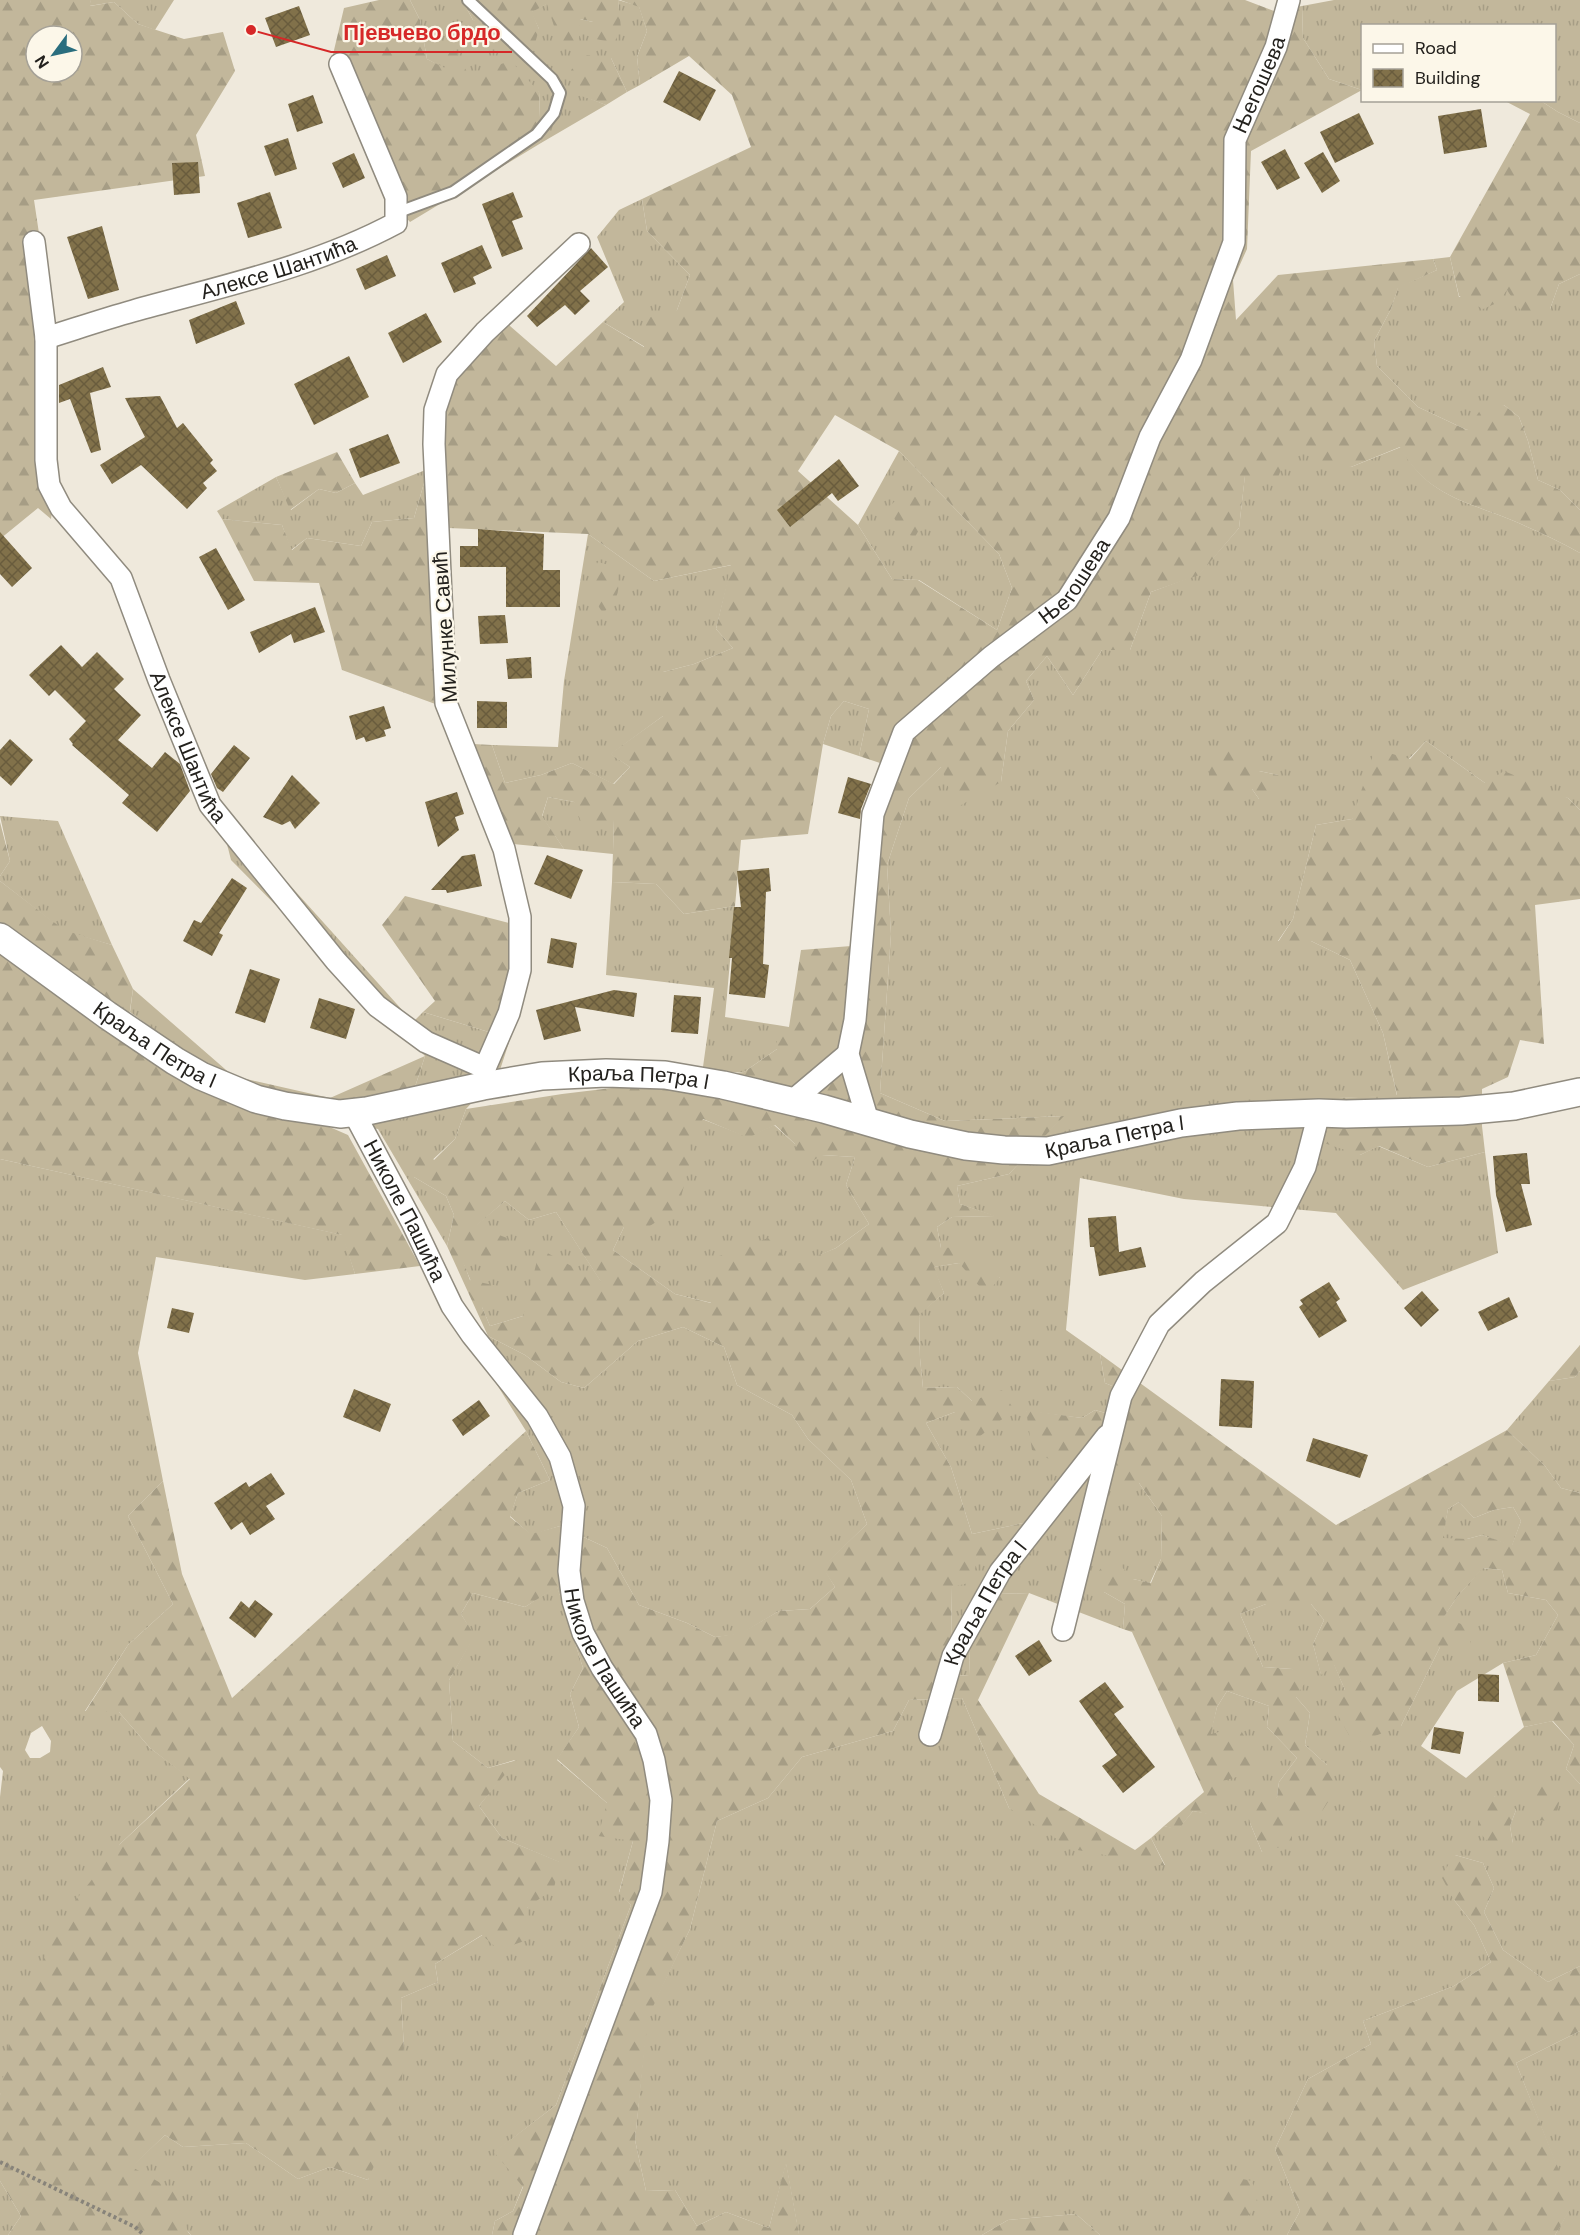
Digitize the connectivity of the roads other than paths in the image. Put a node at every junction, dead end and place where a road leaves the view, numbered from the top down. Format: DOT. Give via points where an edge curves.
graph roads {
  1 [pos="468,0"];
  2 [pos="1289,0"];
  3 [pos="340,64"];
  4 [pos="396,213"];
  5 [pos="34,242"];
  6 [pos="579,244"];
  7 [pos="46,338"];
  8 [pos="0,937"];
  9 [pos="848,1054"];
  10 [pos="484,1077"];
  11 [pos="1580,1092"];
  12 [pos="791,1102"];
  13 [pos="354,1113"];
  14 [pos="1319,1113"];
  15 [pos="868,1121"];
  16 [pos="1112,1429"];
  17 [pos="1063,1630"];
  18 [pos="930,1735"];
  19 [pos="524,2235"];
  1 -- 4 [label="lane, Алексе Шантића" via="552,79 560,93 554,113 537,134 453,192"];
  2 -- 9 [label="street, Његошева" via="1276,47 1235,140 1234,242 1191,360 1150,437 1119,518 1067,600 991,657 904,732 873,814 855,1020"];
  3 -- 4 [label="street" via="396,197"];
  4 -- 7 [label="street, Алексе Шантића" via="396,223 370,237 267,275"];
  5 -- 7 [label="street, Алексе Шантића"];
  6 -- 10 [label="street, Милунке Савић" via="485,332 447,374 435,410 446,703 504,849 520,917 520,970 509,1013"];
  7 -- 10 [label="street, Алексе Шантића" via="49,485 61,508 122,579 210,805 377,1006"];
  8 -- 13 [label="street, Краља Петра I" via="175,1062 201,1076 285,1106"];
  9 -- 12 [label="street"];
  9 -- 15 [label="street, Његошева"];
  10 -- 12 [label="street, Краља Петра I" via="664,1075 712,1082"];
  10 -- 13 [label="street, Краља Петра I"];
  11 -- 14 [label="street, Краља Петра I" via="1514,1106 1461,1111"];
  12 -- 15 [label="street, Краља Петра I"];
  13 -- 19 [label="street, Николе Пашића" via="452,1306 537,1416 560,1457 574,1506 569,1571 573,1601 597,1659 646,1734 661,1800 651,1892"];
  14 -- 15 [label="street, Краља Петра I" via="1182,1123 1048,1151 966,1146"];
  14 -- 16 [label="street, Краља Петра I" via="1305,1167 1277,1223 1203,1282 1159,1324 1121,1396"];
  16 -- 17 [label="street, Краља Петра I"];
  16 -- 18 [label="street, Краља Петра I" via="1000,1572 953,1656"];
}
